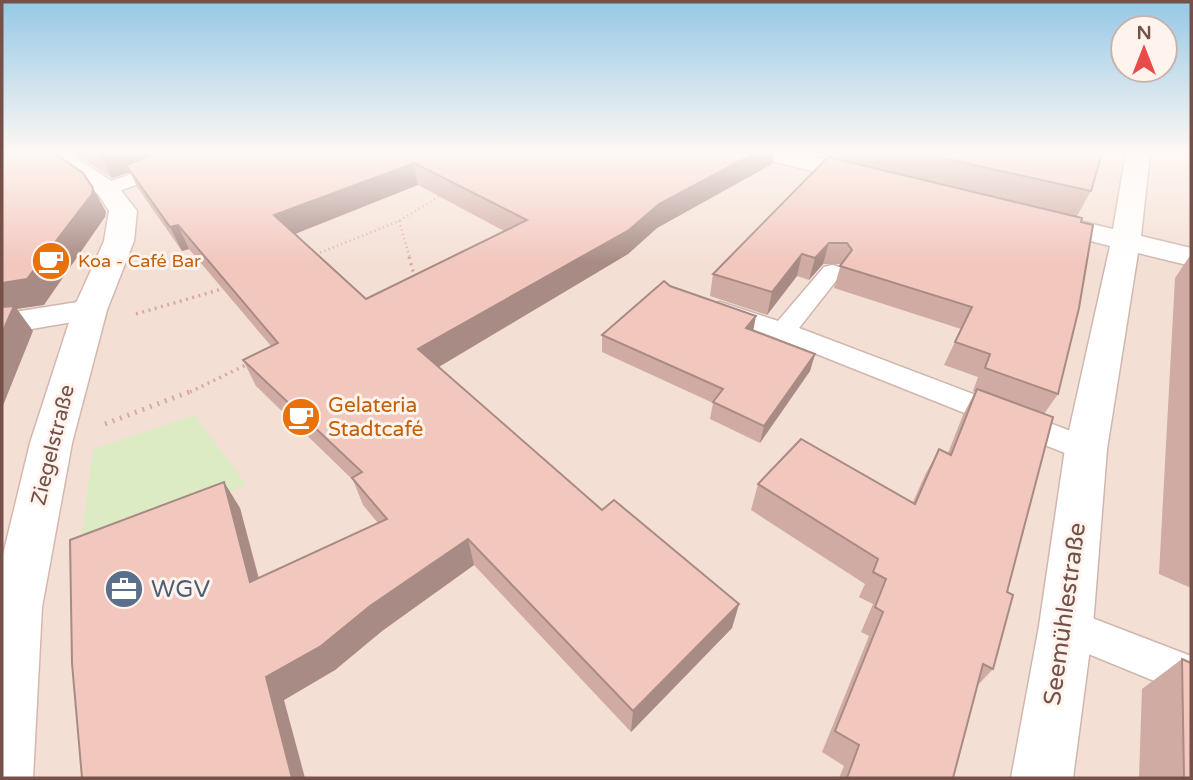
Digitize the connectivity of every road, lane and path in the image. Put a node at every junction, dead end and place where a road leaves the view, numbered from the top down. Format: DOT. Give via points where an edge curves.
graph roads {
  1 [pos="108,189"];
  2 [pos="452,189"];
  3 [pos="1132,189"];
  4 [pos="1023,216"];
  5 [pos="399,221"];
  6 [pos="1124,241"];
  7 [pos="1191,257"];
  8 [pos="304,259"];
  9 [pos="832,272"];
  10 [pos="416,282"];
  11 [pos="230,287"];
  12 [pos="701,303"];
  13 [pos="87,319"];
  14 [pos="2,324"];
  15 [pos="783,331"];
  16 [pos="258,359"];
  17 [pos="51,443"];
  18 [pos="1087,449"];
  19 [pos="1066,626"];
  20 [pos="1191,676"];
  21 [pos="2,778"];
  22 [pos="1042,778"];
  1 -- 13 [label="street, Ziegelstraße" via="123,211 119,241"];
  2 -- 5 [label="path"];
  3 -- 6 [label="street, Seemühlestraße"];
  4 -- 6 [label="street"];
  5 -- 8 [label="path"];
  5 -- 10 [label="path"];
  6 -- 7 [label="street"];
  6 -- 18 [label="street, Seemühlestraße"];
  9 -- 15 [label="lane"];
  11 -- 13 [label="path"];
  12 -- 15 [label="lane"];
  13 -- 14 [label="street"];
  13 -- 17 [label="street, Ziegelstraße"];
  15 -- 18 [label="lane"];
  16 -- 17 [label="path" via="174,400"];
  17 -- 21 [label="street, Ziegelstraße" via="16,607"];
  18 -- 19 [label="street, Seemühlestraße"];
  19 -- 20 [label="lane"];
  19 -- 22 [label="street, Seemühlestraße"];
}
